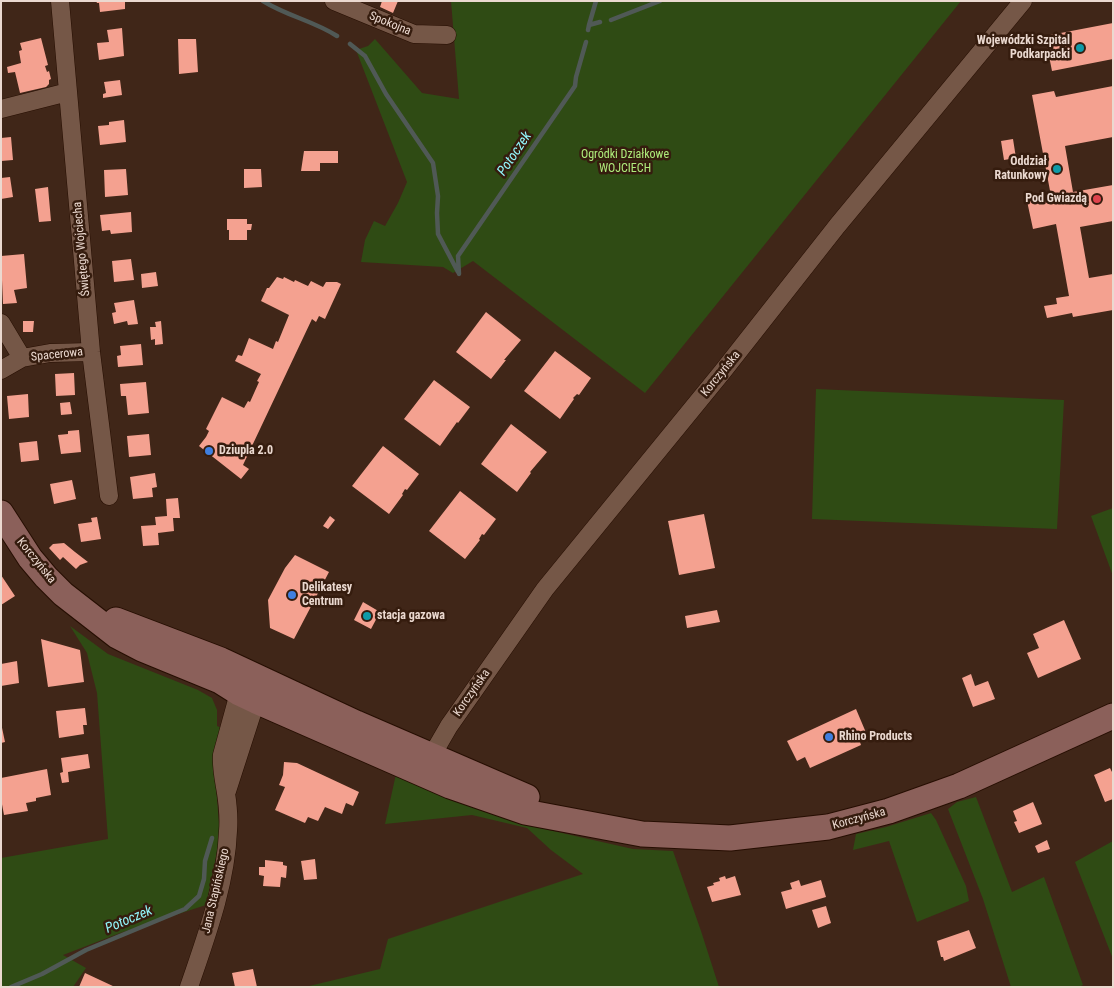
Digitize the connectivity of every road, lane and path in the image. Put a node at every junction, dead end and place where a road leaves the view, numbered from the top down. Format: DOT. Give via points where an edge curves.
graph roads {
  1 [pos="60,1"];
  2 [pos="334,1"];
  3 [pos="1023,1"];
  4 [pos="447,35"];
  5 [pos="68,92"];
  6 [pos="1,109"];
  7 [pos="1,323"];
  8 [pos="91,352"];
  9 [pos="22,358"];
  10 [pos="1,370"];
  11 [pos="109,496"];
  12 [pos="1,513"];
  13 [pos="251,690"];
  14 [pos="1113,716"];
  15 [pos="427,765"];
  16 [pos="189,987"];
  1 -- 5 [label="street, Świętego Wojciecha"];
  2 -- 4 [label="street, Spokojna" via="414,34"];
  3 -- 15 [label="street, Korczyńska" via="545,589 449,726"];
  5 -- 6 [label="street"];
  5 -- 8 [label="street, Świętego Wojciecha"];
  7 -- 9 [label="street, Spacerowa"];
  8 -- 9 [label="street, Spacerowa" via="50,353"];
  8 -- 11 [label="street, Świętego Wojciecha"];
  9 -- 10 [label="street, Spacerowa"];
  12 -- 13 [label="main road, Korczyńska" via="38,568 77,604 221,660"];
  13 -- 15 [label="main road, Korczyńska"];
  13 -- 16 [label="street, Jana Stapińskiego" via="222,755 228,832 222,876"];
  14 -- 15 [label="main road, Korczyńska" via="959,786 889,811 828,828 730,838 642,834 587,824"];
}
